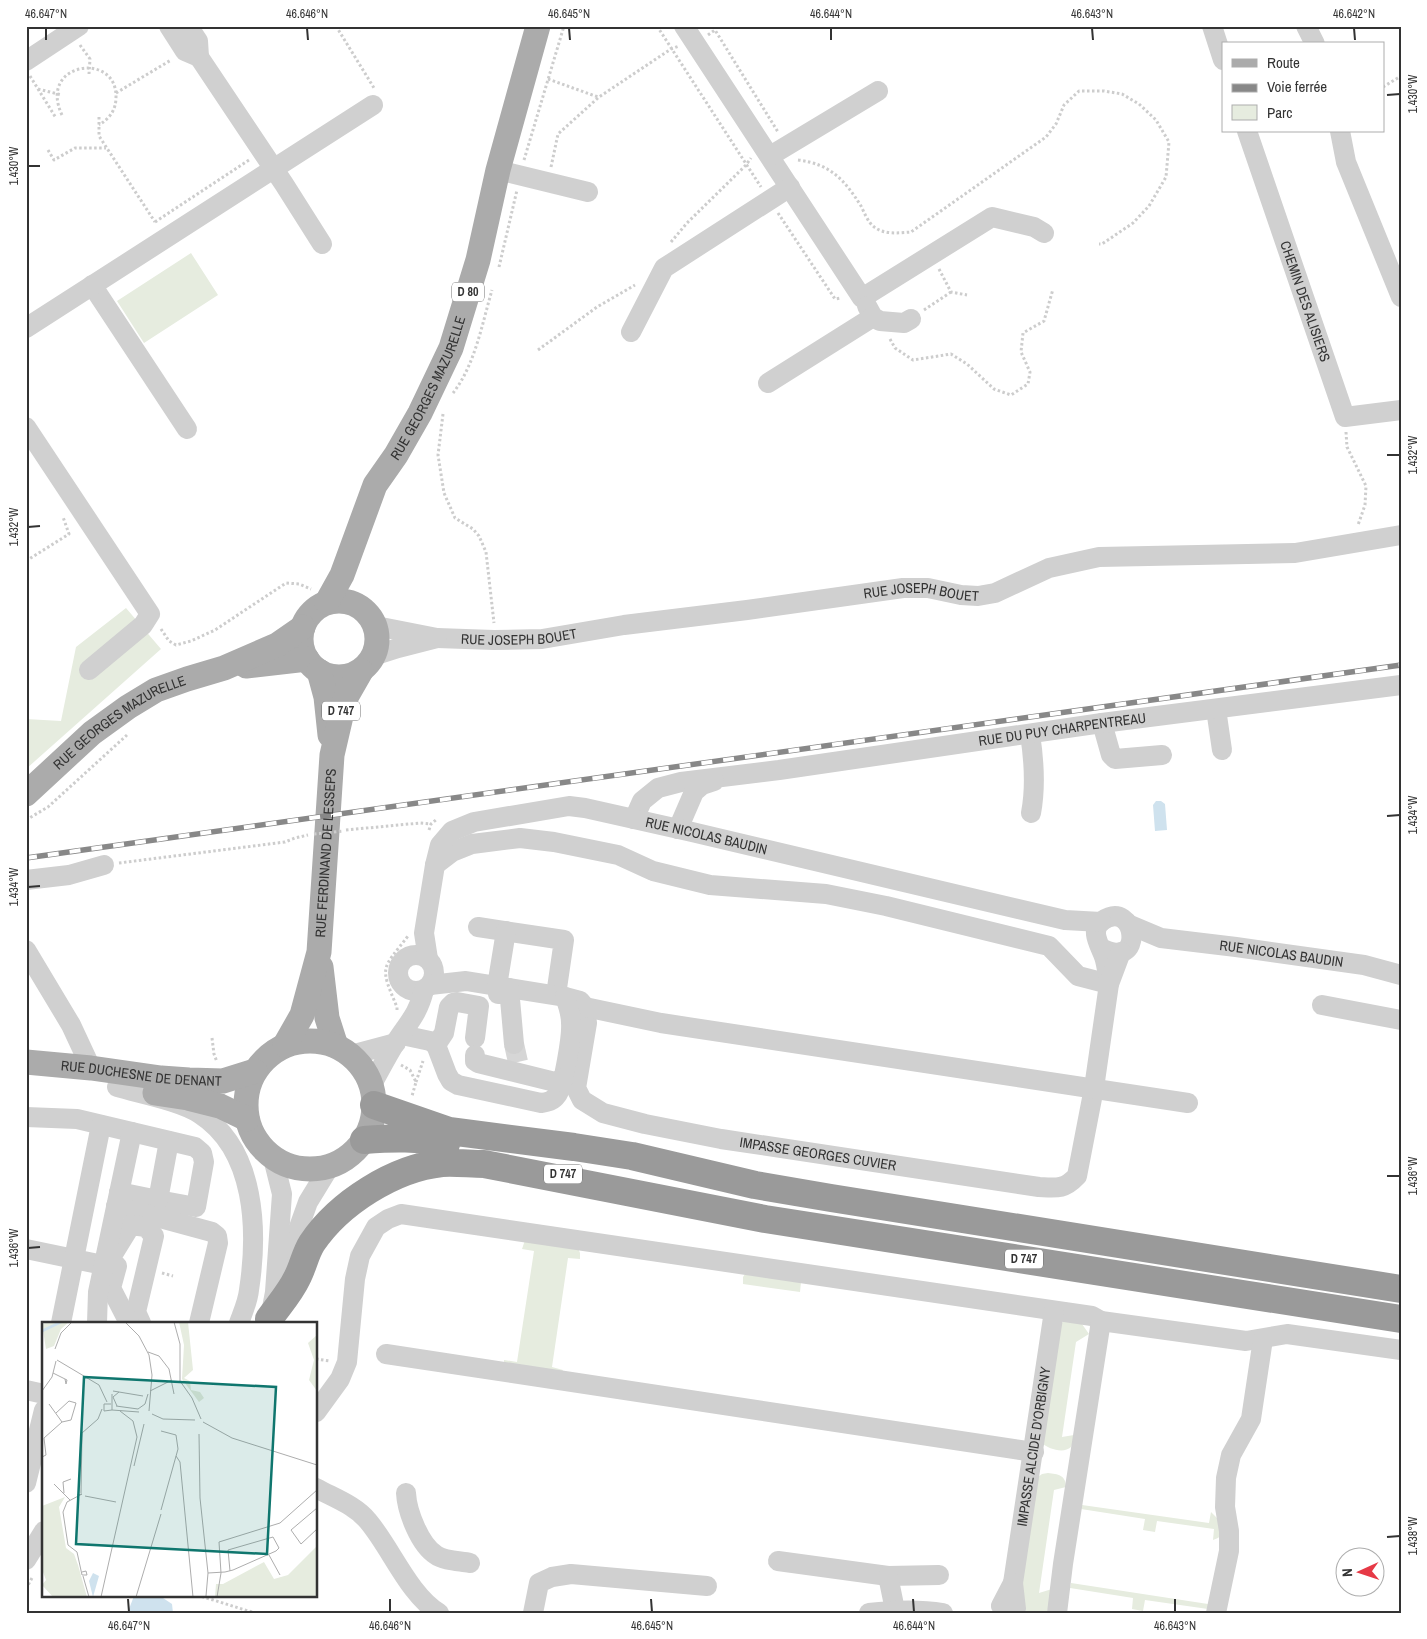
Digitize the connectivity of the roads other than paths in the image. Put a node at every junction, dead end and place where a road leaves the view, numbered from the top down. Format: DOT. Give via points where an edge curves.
graph roads {
  1 [pos="169,26"];
  2 [pos="188,26"];
  3 [pos="538,26"];
  4 [pos="1212,26"];
  5 [pos="1306,26"];
  6 [pos="75,29"];
  7 [pos="689,31"];
  8 [pos="1314,42"];
  9 [pos="192,54"];
  10 [pos="1222,57"];
  11 [pos="26,61"];
  12 [pos="878,91"];
  13 [pos="372,104"];
  14 [pos="1247,132"];
  15 [pos="1340,132"];
  16 [pos="773,149"];
  17 [pos="273,169"];
  18 [pos="498,170"];
  19 [pos="790,187"];
  20 [pos="588,192"];
  21 [pos="1044,233"];
  22 [pos="322,244"];
  23 [pos="92,285"];
  24 [pos="1401,297"];
  25 [pos="862,298"];
  26 [pos="877,319"];
  27 [pos="911,319"];
  28 [pos="26,328"];
  29 [pos="631,332"];
  30 [pos="768,383"];
  31 [pos="1401,410"];
  32 [pos="26,427"];
  33 [pos="187,429"];
  34 [pos="1401,535"];
  35 [pos="355,540"];
  36 [pos="323,595"];
  37 [pos="369,617"];
  38 [pos="303,627"];
  39 [pos="437,638"];
  40 [pos="367,664"];
  41 [pos="313,665"];
  42 [pos="224,668"];
  43 [pos="89,670"];
  44 [pos="1401,685"];
  45 [pos="1216,709"];
  46 [pos="1102,723"];
  47 [pos="1030,734"];
  48 [pos="1222,750"];
  49 [pos="332,755"];
  50 [pos="1162,755"];
  51 [pos="725,777"];
  52 [pos="26,794"];
  53 [pos="1031,814"];
  54 [pos="634,819"];
  55 [pos="678,829"];
  56 [pos="104,865"];
  57 [pos="435,865"];
  58 [pos="26,880"];
  59 [pos="1130,925"];
  60 [pos="478,927"];
  61 [pos="506,931"];
  62 [pos="1099,936"];
  63 [pos="1161,938"];
  64 [pos="1125,949"];
  65 [pos="26,950"];
  66 [pos="319,952"];
  67 [pos="424,959"];
  68 [pos="1401,975"];
  69 [pos="466,981"];
  70 [pos="1109,984"];
  71 [pos="503,987"];
  72 [pos="420,988"];
  73 [pos="560,996"];
  74 [pos="1322,1005"];
  75 [pos="479,1006"];
  76 [pos="585,1007"];
  77 [pos="1401,1020"];
  78 [pos="401,1040"];
  79 [pos="285,1045"];
  80 [pos="436,1045"];
  81 [pos="343,1051"];
  82 [pos="518,1060"];
  83 [pos="26,1062"];
  84 [pos="91,1068"];
  85 [pos="255,1070"];
  86 [pos="26,1076"];
  87 [pos="564,1078"];
  88 [pos="117,1087"];
  89 [pos="1094,1088"];
  90 [pos="373,1095"];
  91 [pos="1188,1103"];
  92 [pos="26,1117"];
  93 [pos="247,1119"];
  94 [pos="101,1125"];
  95 [pos="132,1132"];
  96 [pos="364,1140"];
  97 [pos="169,1141"];
  98 [pos="272,1158"];
  99 [pos="330,1166"];
  100 [pos="648,1195"];
  101 [pos="117,1199"];
  102 [pos="158,1200"];
  103 [pos="123,1238"];
  104 [pos="26,1249"];
  105 [pos="73,1258"];
  106 [pos="103,1265"];
  107 [pos="1401,1289"];
  108 [pos="275,1292"];
  109 [pos="1054,1311"];
  110 [pos="1401,1319"];
  111 [pos="1101,1320"];
  112 [pos="61,1322"];
  113 [pos="97,1322"];
  114 [pos="128,1322"];
  115 [pos="141,1322"];
  116 [pos="199,1322"];
  117 [pos="239,1322"];
  118 [pos="268,1322"];
  119 [pos="1263,1339"];
  120 [pos="1401,1350"];
  121 [pos="386,1354"];
  122 [pos="26,1390"];
  123 [pos="42,1394"];
  124 [pos="320,1404"];
  125 [pos="42,1418"];
  126 [pos="1034,1452"];
  127 [pos="26,1483"];
  128 [pos="318,1489"];
  129 [pos="406,1493"];
  130 [pos="42,1535"];
  131 [pos="424,1544"];
  132 [pos="26,1560"];
  133 [pos="395,1561"];
  134 [pos="778,1561"];
  135 [pos="470,1563"];
  136 [pos="939,1575"];
  137 [pos="888,1576"];
  138 [pos="707,1586"];
  139 [pos="895,1610"];
  140 [pos="1007,1610"];
  141 [pos="439,1613"];
  142 [pos="533,1613"];
  143 [pos="869,1613"];
  144 [pos="943,1613"];
  145 [pos="1057,1613"];
  146 [pos="1216,1613"];
  1 -- 9 [label="street"];
  2 -- 9 [label="street" via="198,41"];
  3 -- 18 [label="main road, RUE GEORGES MAZURELLE / D 80"];
  4 -- 10 [label="street"];
  5 -- 8 [label="street"];
  6 -- 11 [label="street"];
  7 -- 16 [label="street"];
  9 -- 17 [label="street"];
  12 -- 16 [label="street"];
  13 -- 17 [label="street"];
  14 -- 31 [label="street, CHEMIN DES ALISIERS" via="1345,418"];
  15 -- 24 [label="street" via="1346,162"];
  16 -- 19 [label="street"];
  17 -- 22 [label="street"];
  17 -- 23 [label="street"];
  18 -- 20 [label="street"];
  18 -- 35 [label="main road, RUE GEORGES MAZURELLE / D 80" via="478,260 451,348 420,413 375,485"];
  19 -- 25 [label="street"];
  19 -- 29 [label="street" via="664,268"];
  21 -- 25 [label="street" via="1034,227 992,217"];
  23 -- 28 [label="street"];
  23 -- 33 [label="street"];
  25 -- 26 [label="street"];
  26 -- 27 [label="street" via="904,323"];
  26 -- 30 [label="street"];
  32 -- 43 [label="street" via="150,614 143,625"];
  34 -- 39 [label="street, RUE JOSEPH BOUET" via="1295,552 1099,557 1049,568 995,593 978,596 961,596 928,588 903,588 542,639"];
  35 -- 36 [label="main road, RUE GEORGES MAZURELLE / D 80" via="342,576"];
  35 -- 37 [label="main road, RUE GEORGES MAZURELLE / D 80" via="357,581"];
  36 -- 37 [label="main road" via="352,602"];
  36 -- 38 [label="main road"];
  37 -- 39 [label="street, RUE JOSEPH BOUET"];
  37 -- 40 [label="main road" via="377,641"];
  38 -- 41 [label="main road" via="302,649"];
  38 -- 42 [label="main road, RUE GEORGES MAZURELLE" via="277,645"];
  39 -- 40 [label="street, RUE JOSEPH BOUET" via="398,648"];
  40 -- 41 [label="main road" via="351,676 340,677 329,676"];
  40 -- 49 [label="main road, RUE FERDINAND DE LESSEPS / D 747" via="344,700"];
  41 -- 42 [label="main road, RUE GEORGES MAZURELLE"];
  41 -- 49 [label="main road, RUE FERDINAND DE LESSEPS / D 747" via="326,697"];
  42 -- 52 [label="main road, RUE GEORGES MAZURELLE" via="156,690 128,707 92,732"];
  44 -- 45 [label="street, RUE DU PUY CHARPENTREAU"];
  45 -- 46 [label="street, RUE DU PUY CHARPENTREAU"];
  45 -- 48 [label="street"];
  46 -- 47 [label="street, RUE DU PUY CHARPENTREAU"];
  46 -- 50 [label="street" via="1115,759"];
  47 -- 51 [label="street, RUE DU PUY CHARPENTREAU"];
  47 -- 53 [label="street" via="1034,757"];
  49 -- 66 [label="main road, RUE FERDINAND DE LESSEPS / D 747"];
  51 -- 54 [label="street, RUE DU PUY CHARPENTREAU" via="658,788 642,801"];
  51 -- 55 [label="street, RUE DU PUY CHARPENTREAU" via="702,785 694,792"];
  54 -- 55 [label="street, RUE NICOLAS BAUDIN"];
  54 -- 57 [label="street, RUE NICOLAS BAUDIN" via="570,806 474,822 452,831 440,845"];
  55 -- 62 [label="street, RUE NICOLAS BAUDIN" via="1065,920"];
  56 -- 58 [label="street" via="68,875"];
  57 -- 67 [label="street, RUE NICOLAS BAUDIN" via="424,933"];
  57 -- 70 [label="street" via="452,852 472,844 520,838 554,842 618,855 653,871 710,885 826,894 1049,946 1078,976"];
  59 -- 62 [label="street" via="1122,918 1112,916"];
  59 -- 63 [label="street, RUE NICOLAS BAUDIN"];
  59 -- 64 [label="street" via="1133,936"];
  60 -- 61 [label="street"];
  61 -- 71 [label="street"];
  61 -- 73 [label="street" via="564,940"];
  62 -- 64 [label="street" via="1111,953"];
  62 -- 70 [label="street, IMPASSE GEORGES CUVIER"];
  63 -- 64 [label="street, RUE NICOLAS BAUDIN"];
  63 -- 68 [label="street, RUE NICOLAS BAUDIN" via="1364,965"];
  64 -- 70 [label="street, IMPASSE GEORGES CUVIER"];
  65 -- 84 [label="street" via="71,1025"];
  66 -- 79 [label="main road, RUE FERDINAND DE LESSEPS / D 747" via="302,1015"];
  66 -- 81 [label="main road, RUE FERDINAND DE LESSEPS / D 747" via="326,1011"];
  67 -- 69 [label="street"];
  67 -- 72 [label="street" via="435,975"];
  67 -- 72 [label="street, RUE NICOLAS BAUDIN" via="401,962 398,973 398,979"];
  69 -- 71 [label="street"];
  69 -- 72 [label="street"];
  70 -- 89 [label="street, IMPASSE GEORGES CUVIER"];
  71 -- 73 [label="street"];
  71 -- 75 [label="street"];
  71 -- 82 [label="street"];
  72 -- 78 [label="street"];
  73 -- 76 [label="street" via="580,1001"];
  73 -- 87 [label="street" via="569,1006 572,1025"];
  74 -- 77 [label="street"];
  75 -- 80 [label="street" via="453,1002 449,1006 444,1033"];
  75 -- 82 [label="street" via="475,1061"];
  76 -- 89 [label="street" via="661,1023"];
  76 -- 89 [label="street, IMPASSE GEORGES CUVIER" via="587,1023 576,1088 582,1100 602,1113 766,1146 1058,1188 1069,1185 1077,1176"];
  78 -- 80 [label="street" via="430,1041"];
  78 -- 81 [label="street"];
  78 -- 90 [label="street"];
  79 -- 81 [label="main road" via="319,1041"];
  79 -- 85 [label="main road"];
  80 -- 87 [label="street" via="452,1081 472,1089 550,1102 558,1095"];
  81 -- 90 [label="main road" via="363,1069"];
  82 -- 87 [label="street" via="555,1082"];
  83 -- 84 [label="main road, RUE DUCHESNE DE DENANT"];
  84 -- 85 [label="main road, RUE DUCHESNE DE DENANT" via="190,1080 223,1080"];
  85 -- 93 [label="main road" via="245,1102"];
  86 -- 88 [label="main road, RUE DUCHESNE DE DENANT"];
  88 -- 93 [label="main road, RUE DUCHESNE DE DENANT" via="188,1098 220,1106"];
  88 -- 117 [label="street" via="199,1113 213,1123 233,1147 244,1169 251,1203 253,1253 249,1292"];
  89 -- 91 [label="street"];
  90 -- 96 [label="main road" via="372,1123"];
  90 -- 107 [label="highway, D 747" via="449,1131 632,1156 755,1184 896,1209"];
  92 -- 94 [label="street" via="64,1118"];
  93 -- 98 [label="main road" via="252,1134"];
  94 -- 95 [label="street"];
  94 -- 105 [label="street"];
  95 -- 97 [label="street"];
  95 -- 101 [label="street"];
  96 -- 99 [label="main road" via="349,1156"];
  96 -- 100 [label="highway, D 747" via="400,1137 431,1141"];
  97 -- 102 [label="street"];
  97 -- 102 [label="street" via="195,1147 202,1153 204,1162 196,1207"];
  98 -- 99 [label="main road" via="310,1170"];
  98 -- 108 [label="street" via="282,1194"];
  99 -- 108 [label="street" via="308,1202"];
  100 -- 110 [label="highway, D 747" via="765,1219"];
  100 -- 118 [label="highway" via="484,1164 442,1163 412,1170 374,1187 333,1219 311,1245 297,1278"];
  101 -- 102 [label="street"];
  101 -- 106 [label="street"];
  101 -- 116 [label="street" via="217,1236"];
  103 -- 106 [label="street"];
  103 -- 114 [label="street" via="111,1288"];
  103 -- 115 [label="street" via="131,1225 146,1226 154,1236 136,1312"];
  104 -- 105 [label="street"];
  105 -- 106 [label="street"];
  105 -- 112 [label="street"];
  106 -- 113 [label="street"];
  108 -- 118 [label="street"];
  109 -- 111 [label="street"];
  109 -- 124 [label="street" via="401,1214 376,1227 360,1256 347,1362 340,1379"];
  109 -- 126 [label="street, IMPASSE ALCIDE D'ORBIGNY"];
  111 -- 119 [label="street" via="1246,1341"];
  111 -- 145 [label="street"];
  119 -- 120 [label="street" via="1287,1334"];
  119 -- 146 [label="street" via="1251,1419 1231,1455 1226,1478 1229,1551"];
  121 -- 126 [label="street"];
  122 -- 123 [label="street"];
  125 -- 127 [label="street"];
  126 -- 140 [label="street, IMPASSE ALCIDE D'ORBIGNY"];
  128 -- 133 [label="street" via="348,1504 367,1519"];
  129 -- 131 [label="street" via="407,1505"];
  130 -- 132 [label="street"];
  131 -- 133 [label="street"];
  131 -- 135 [label="street" via="437,1556"];
  133 -- 141 [label="street" via="418,1594"];
  134 -- 137 [label="street"];
  136 -- 137 [label="street"];
  137 -- 139 [label="street"];
  138 -- 142 [label="street" via="571,1574 552,1576 539,1583"];
  139 -- 143 [label="street"];
  139 -- 144 [label="street"];
}
